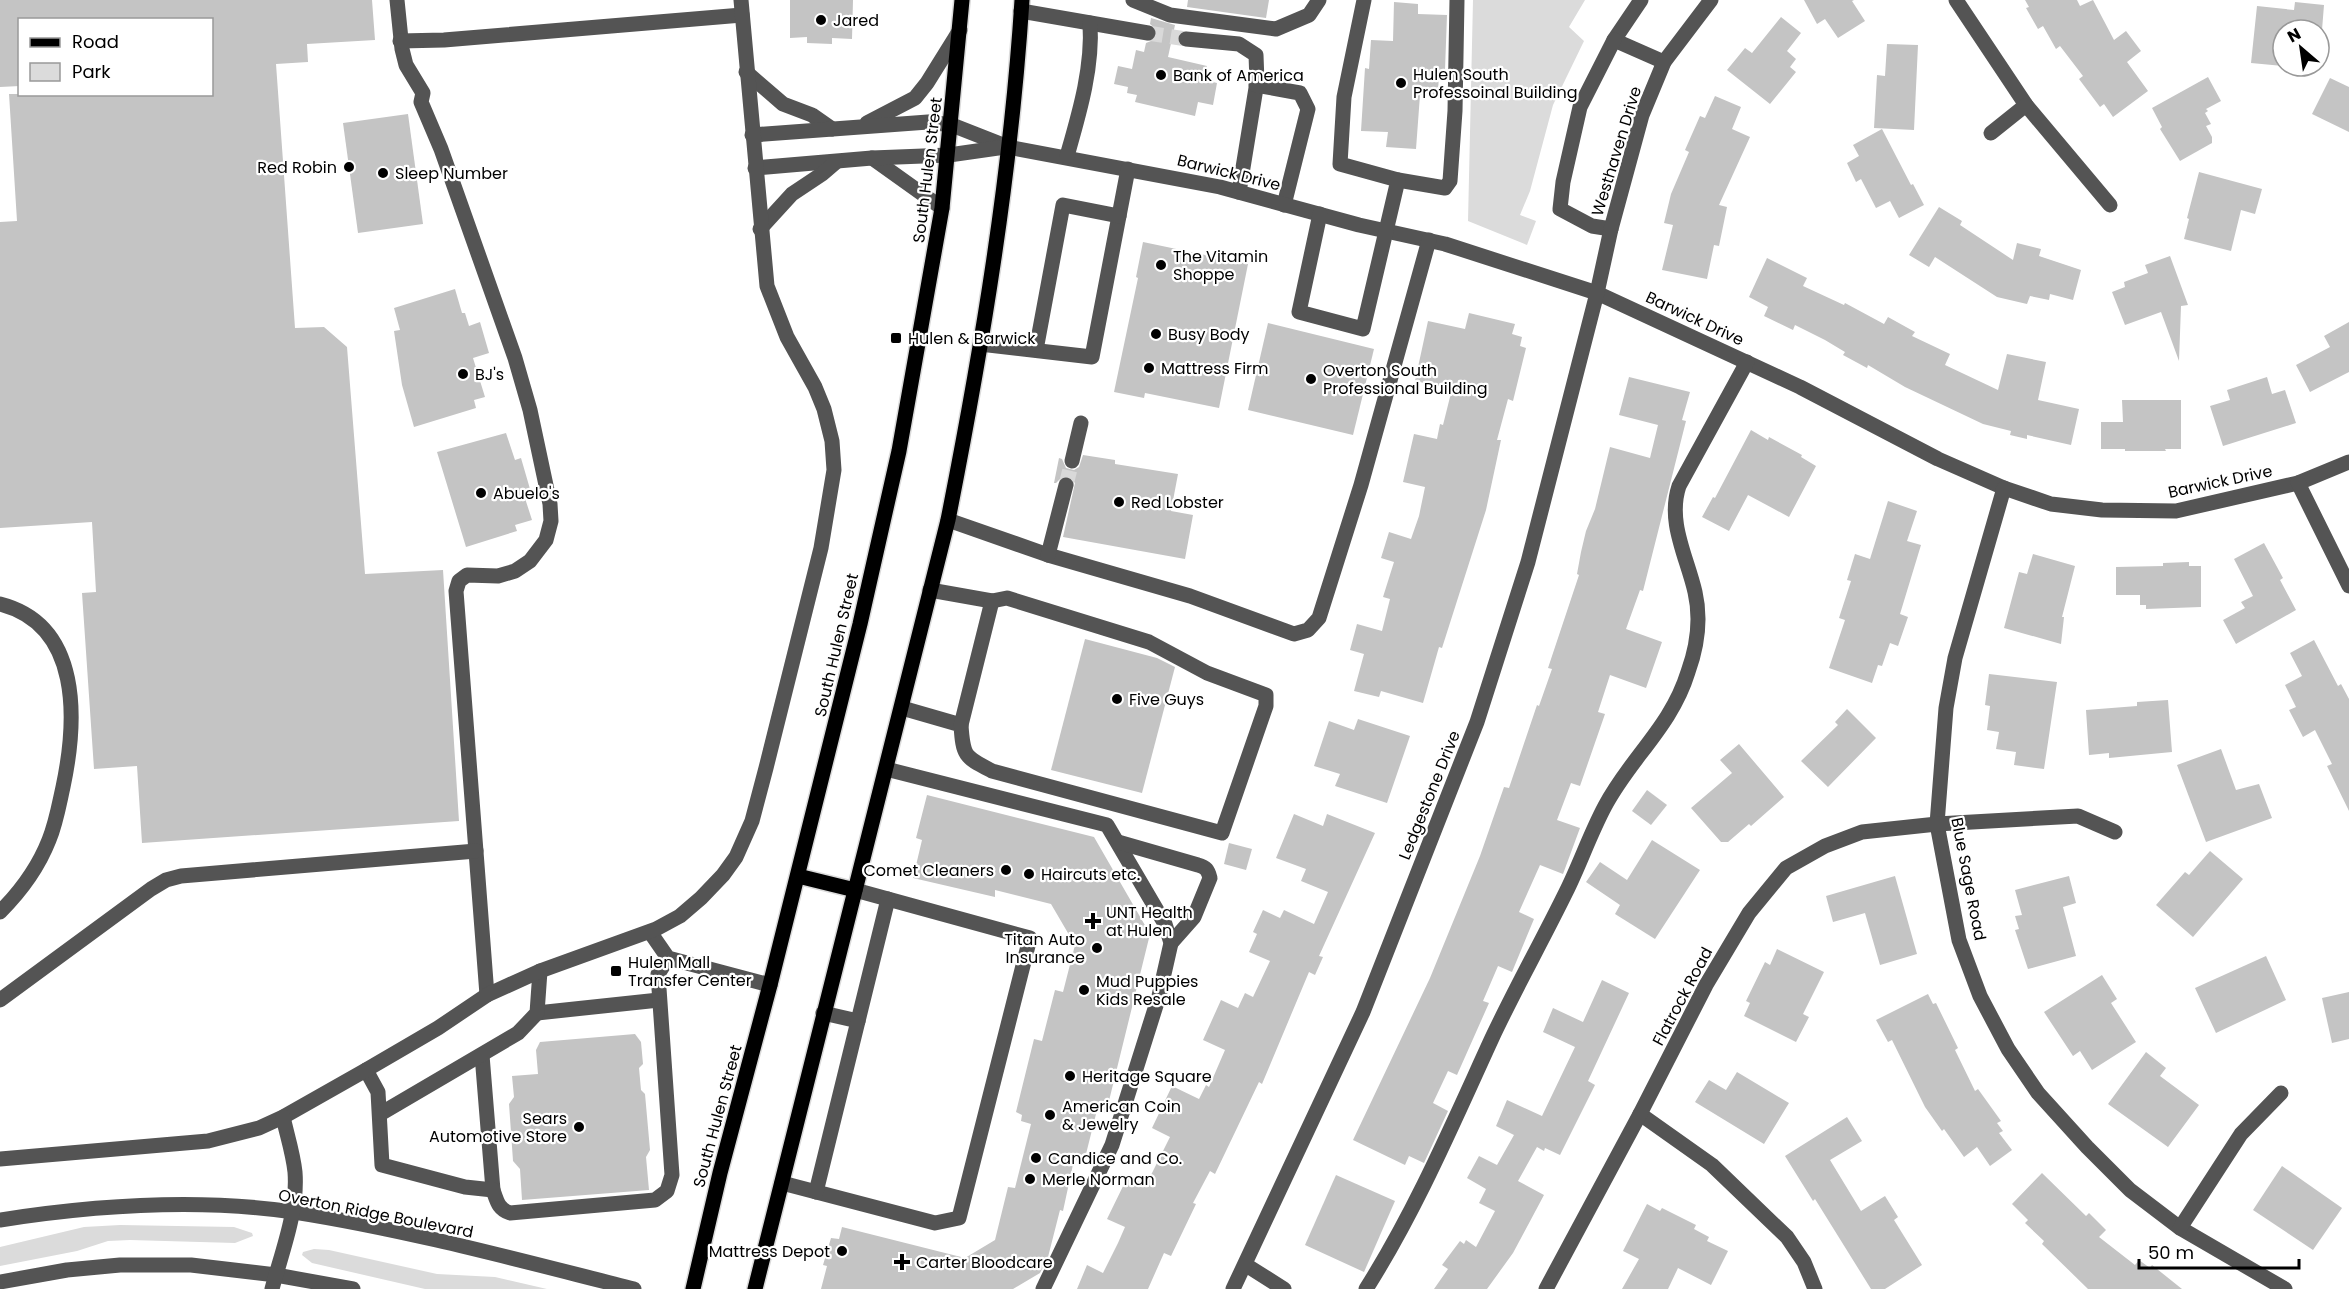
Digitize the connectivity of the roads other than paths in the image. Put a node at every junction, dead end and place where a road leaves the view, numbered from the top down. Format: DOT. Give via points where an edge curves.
graph roads {
  1 [pos="397,0"];
  2 [pos="962,0"];
  3 [pos="1133,0"];
  4 [pos="1319,0"];
  5 [pos="1364,0"];
  6 [pos="1457,0"];
  7 [pos="1641,0"];
  8 [pos="1711,0"];
  9 [pos="1956,0"];
  10 [pos="1021,5"];
  11 [pos="742,7"];
  12 [pos="1090,23"];
  13 [pos="960,30"];
  14 [pos="1148,33"];
  15 [pos="1186,39"];
  16 [pos="400,40"];
  17 [pos="1614,40"];
  18 [pos="1664,62"];
  19 [pos="746,72"];
  20 [pos="1257,84"];
  21 [pos="2026,105"];
  22 [pos="952,125"];
  23 [pos="859,127"];
  24 [pos="832,129"];
  25 [pos="1991,133"];
  26 [pos="752,135"];
  27 [pos="1008,147"];
  28 [pos="949,155"];
  29 [pos="1067,156"];
  30 [pos="872,158"];
  31 [pos="836,162"];
  32 [pos="755,168"];
  33 [pos="1128,169"];
  34 [pos="1398,180"];
  35 [pos="1239,192"];
  36 [pos="1284,205"];
  37 [pos="2110,205"];
  38 [pos="942,208"];
  39 [pos="1320,214"];
  40 [pos="1119,216"];
  41 [pos="760,229"];
  42 [pos="1611,229"];
  43 [pos="1388,231"];
  44 [pos="1429,240"];
  45 [pos="1597,293"];
  46 [pos="980,344"];
  47 [pos="1036,350"];
  48 [pos="1747,362"];
  49 [pos="1081,423"];
  50 [pos="1072,461"];
  51 [pos="2349,462"];
  52 [pos="2298,483"];
  53 [pos="1066,485"];
  54 [pos="2004,488"];
  55 [pos="948,520"];
  56 [pos="1048,555"];
  57 [pos="2349,586"];
  58 [pos="930,590"];
  59 [pos="992,601"];
  60 [pos="0,604"];
  61 [pos="902,708"];
  62 [pos="961,725"];
  63 [pos="886,769"];
  64 [pos="1937,824"];
  65 [pos="2115,832"];
  66 [pos="1118,842"];
  67 [pos="476,851"];
  68 [pos="798,876"];
  69 [pos="855,890"];
  70 [pos="888,899"];
  71 [pos="0,912"];
  72 [pos="650,932"];
  73 [pos="1170,943"];
  74 [pos="668,958"];
  75 [pos="540,970"];
  76 [pos="770,985"];
  77 [pos="488,995"];
  78 [pos="0,1000"];
  79 [pos="659,1000"];
  80 [pos="537,1012"];
  81 [pos="823,1013"];
  82 [pos="858,1021"];
  83 [pos="482,1055"];
  84 [pos="366,1070"];
  85 [pos="2281,1093"];
  86 [pos="380,1114"];
  87 [pos="1640,1114"];
  88 [pos="283,1117"];
  89 [pos="0,1159"];
  90 [pos="782,1183"];
  91 [pos="493,1190"];
  92 [pos="816,1192"];
  93 [pos="293,1212"];
  94 [pos="0,1220"];
  95 [pos="2181,1228"];
  96 [pos="1246,1265"];
  97 [pos="0,1282"];
  98 [pos="274,1282"];
  99 [pos="353,1289"];
  100 [pos="634,1289"];
  101 [pos="693,1289"];
  102 [pos="755,1289"];
  103 [pos="1043,1289"];
  104 [pos="1233,1289"];
  105 [pos="1284,1289"];
  106 [pos="1366,1289"];
  107 [pos="1546,1289"];
  108 [pos="1815,1289"];
  109 [pos="2284,1289"];
  1 -- 16 [label="street"];
  2 -- 13 [label="main road, South Hulen Street"];
  3 -- 4 [label="street" via="1170,15 1276,29 1309,15"];
  5 -- 34 [label="street" via="1344,97 1340,164"];
  6 -- 34 [label="street" via="1450,181 1445,188"];
  7 -- 17 [label="street"];
  8 -- 18 [label="street, Westhaven Drive"];
  9 -- 21 [label="street"];
  10 -- 12 [label="street"];
  10 -- 27 [label="main road"];
  11 -- 16 [label="street" via="444,40"];
  11 -- 19 [label="street"];
  12 -- 14 [label="street"];
  12 -- 29 [label="street" via="1081,105"];
  13 -- 22 [label="main road, South Hulen Street"];
  13 -- 23 [label="street" via="915,98"];
  15 -- 20 [label="street" via="1239,44 1256,55"];
  16 -- 67 [label="street" via="406,65 423,93 421,102 515,358 543,464 551,512 546,540 530,561 498,576 467,575 459,581 456,591"];
  17 -- 18 [label="street"];
  17 -- 42 [label="street" via="1580,107 1560,209 1592,226"];
  18 -- 42 [label="street, Westhaven Drive" via="1642,115"];
  19 -- 24 [label="street" via="783,104 812,115"];
  19 -- 26 [label="street"];
  20 -- 35 [label="street"];
  20 -- 36 [label="street" via="1300,93 1308,110"];
  21 -- 25 [label="street"];
  21 -- 37 [label="street"];
  22 -- 23 [label="street" via="928,122"];
  22 -- 27 [label="street"];
  22 -- 28 [label="main road, South Hulen Street"];
  23 -- 24 [label="street"];
  24 -- 26 [label="street"];
  26 -- 32 [label="street"];
  27 -- 28 [label="street"];
  27 -- 29 [label="street, Barwick Drive"];
  27 -- 46 [label="main road"];
  28 -- 30 [label="street"];
  28 -- 38 [label="main road, South Hulen Street"];
  29 -- 33 [label="street, Barwick Drive"];
  30 -- 31 [label="street"];
  30 -- 38 [label="street"];
  31 -- 32 [label="street"];
  31 -- 41 [label="street" via="792,194"];
  32 -- 41 [label="street"];
  33 -- 35 [label="street, Barwick Drive"];
  33 -- 40 [label="street"];
  34 -- 43 [label="street"];
  35 -- 36 [label="street, Barwick Drive"];
  36 -- 39 [label="street, Barwick Drive"];
  38 -- 68 [label="main road, South Hulen Street" via="899,451"];
  39 -- 43 [label="street, Barwick Drive"];
  39 -- 43 [label="street" via="1299,312 1362,329"];
  40 -- 47 [label="street" via="1092,357"];
  40 -- 47 [label="street" via="1063,205"];
  41 -- 72 [label="street" via="773,306 824,409 832,441 831,496 745,839 723,875 700,898 680,916"];
  42 -- 45 [label="street, Westhaven Drive"];
  43 -- 44 [label="street, Barwick Drive"];
  44 -- 45 [label="street, Barwick Drive"];
  44 -- 56 [label="street" via="1361,486 1319,618 1308,630 1294,634 1190,596"];
  45 -- 48 [label="street, Barwick Drive"];
  45 -- 96 [label="street, Ledgestone Drive" via="1528,562 1477,722 1363,1012"];
  46 -- 47 [label="street"];
  46 -- 55 [label="main road"];
  48 -- 54 [label="street, Barwick Drive" via="1938,459"];
  48 -- 106 [label="street" via="1674,500 1698,618 1696,646 1680,693 1666,722 1633,762 1605,807 1426,1179"];
  49 -- 50 [label="street"];
  51 -- 52 [label="street, Barwick Drive"];
  52 -- 54 [label="street, Barwick Drive" via="2176,511 2102,510 2051,504"];
  52 -- 57 [label="street"];
  53 -- 56 [label="street"];
  54 -- 64 [label="street, Blue Sage Road" via="1954,658"];
  55 -- 56 [label="street"];
  55 -- 58 [label="main road"];
  58 -- 59 [label="street"];
  58 -- 61 [label="main road"];
  59 -- 62 [label="street"];
  59 -- 62 [label="street" via="1007,597 1149,642 1207,673 1266,695 1266,706 1222,833 992,771 969,759"];
  60 -- 71 [label="street" via="24,613 40,625 62,656 69,680 72,735 49,840 28,882"];
  61 -- 62 [label="street"];
  61 -- 63 [label="main road"];
  63 -- 66 [label="street" via="1107,825"];
  63 -- 69 [label="main road"];
  64 -- 65 [label="street, Flatrock Road" via="2078,816"];
  64 -- 87 [label="street, Flatrock Road" via="1863,832 1825,846 1786,868 1749,913 1706,985"];
  64 -- 95 [label="street, Blue Sage Road" via="1959,940 1980,996 2008,1049 2038,1093 2094,1154 2130,1190"];
  66 -- 73 [label="street" via="1165,924"];
  66 -- 73 [label="street" via="1205,867 1208,872 1210,878 1194,916"];
  67 -- 77 [label="street"];
  67 -- 78 [label="street" via="166,880"];
  68 -- 69 [label="main road"];
  68 -- 76 [label="main road, South Hulen Street"];
  69 -- 70 [label="street"];
  69 -- 81 [label="main road"];
  70 -- 82 [label="street"];
  70 -- 92 [label="street" via="1030,938 959,1218 935,1222"];
  72 -- 74 [label="street"];
  72 -- 75 [label="street"];
  73 -- 103 [label="street" via="1159,996 1112,1145"];
  74 -- 76 [label="street"];
  74 -- 79 [label="street" via="658,974"];
  75 -- 77 [label="street"];
  75 -- 80 [label="street"];
  76 -- 101 [label="main road, South Hulen Street"];
  77 -- 84 [label="street"];
  79 -- 80 [label="street"];
  79 -- 91 [label="street" via="672,1175 668,1191 655,1200 510,1213 498,1206"];
  80 -- 83 [label="street" via="519,1033"];
  81 -- 82 [label="street"];
  81 -- 90 [label="main road"];
  82 -- 92 [label="street"];
  83 -- 86 [label="street"];
  83 -- 91 [label="street"];
  84 -- 86 [label="street" via="378,1092"];
  84 -- 88 [label="street"];
  85 -- 95 [label="street" via="2241,1134"];
  86 -- 91 [label="street" via="382,1165 465,1187"];
  87 -- 107 [label="street, Flatrock Road"];
  87 -- 108 [label="street" via="1713,1165 1787,1237 1804,1262"];
  88 -- 89 [label="street" via="208,1142"];
  88 -- 93 [label="street" via="294,1170"];
  90 -- 92 [label="street"];
  90 -- 102 [label="main road"];
  93 -- 94 [label="street, Overton Ridge Boulevard" via="142,1205"];
  93 -- 98 [label="street"];
  93 -- 100 [label="street, Overton Ridge Boulevard" via="413,1235"];
  95 -- 109 [label="street, Blue Sage Road"];
  96 -- 104 [label="street, Ledgestone Drive"];
  96 -- 105 [label="street"];
  97 -- 98 [label="street" via="120,1264 191,1265"];
  98 -- 99 [label="street"];
}
